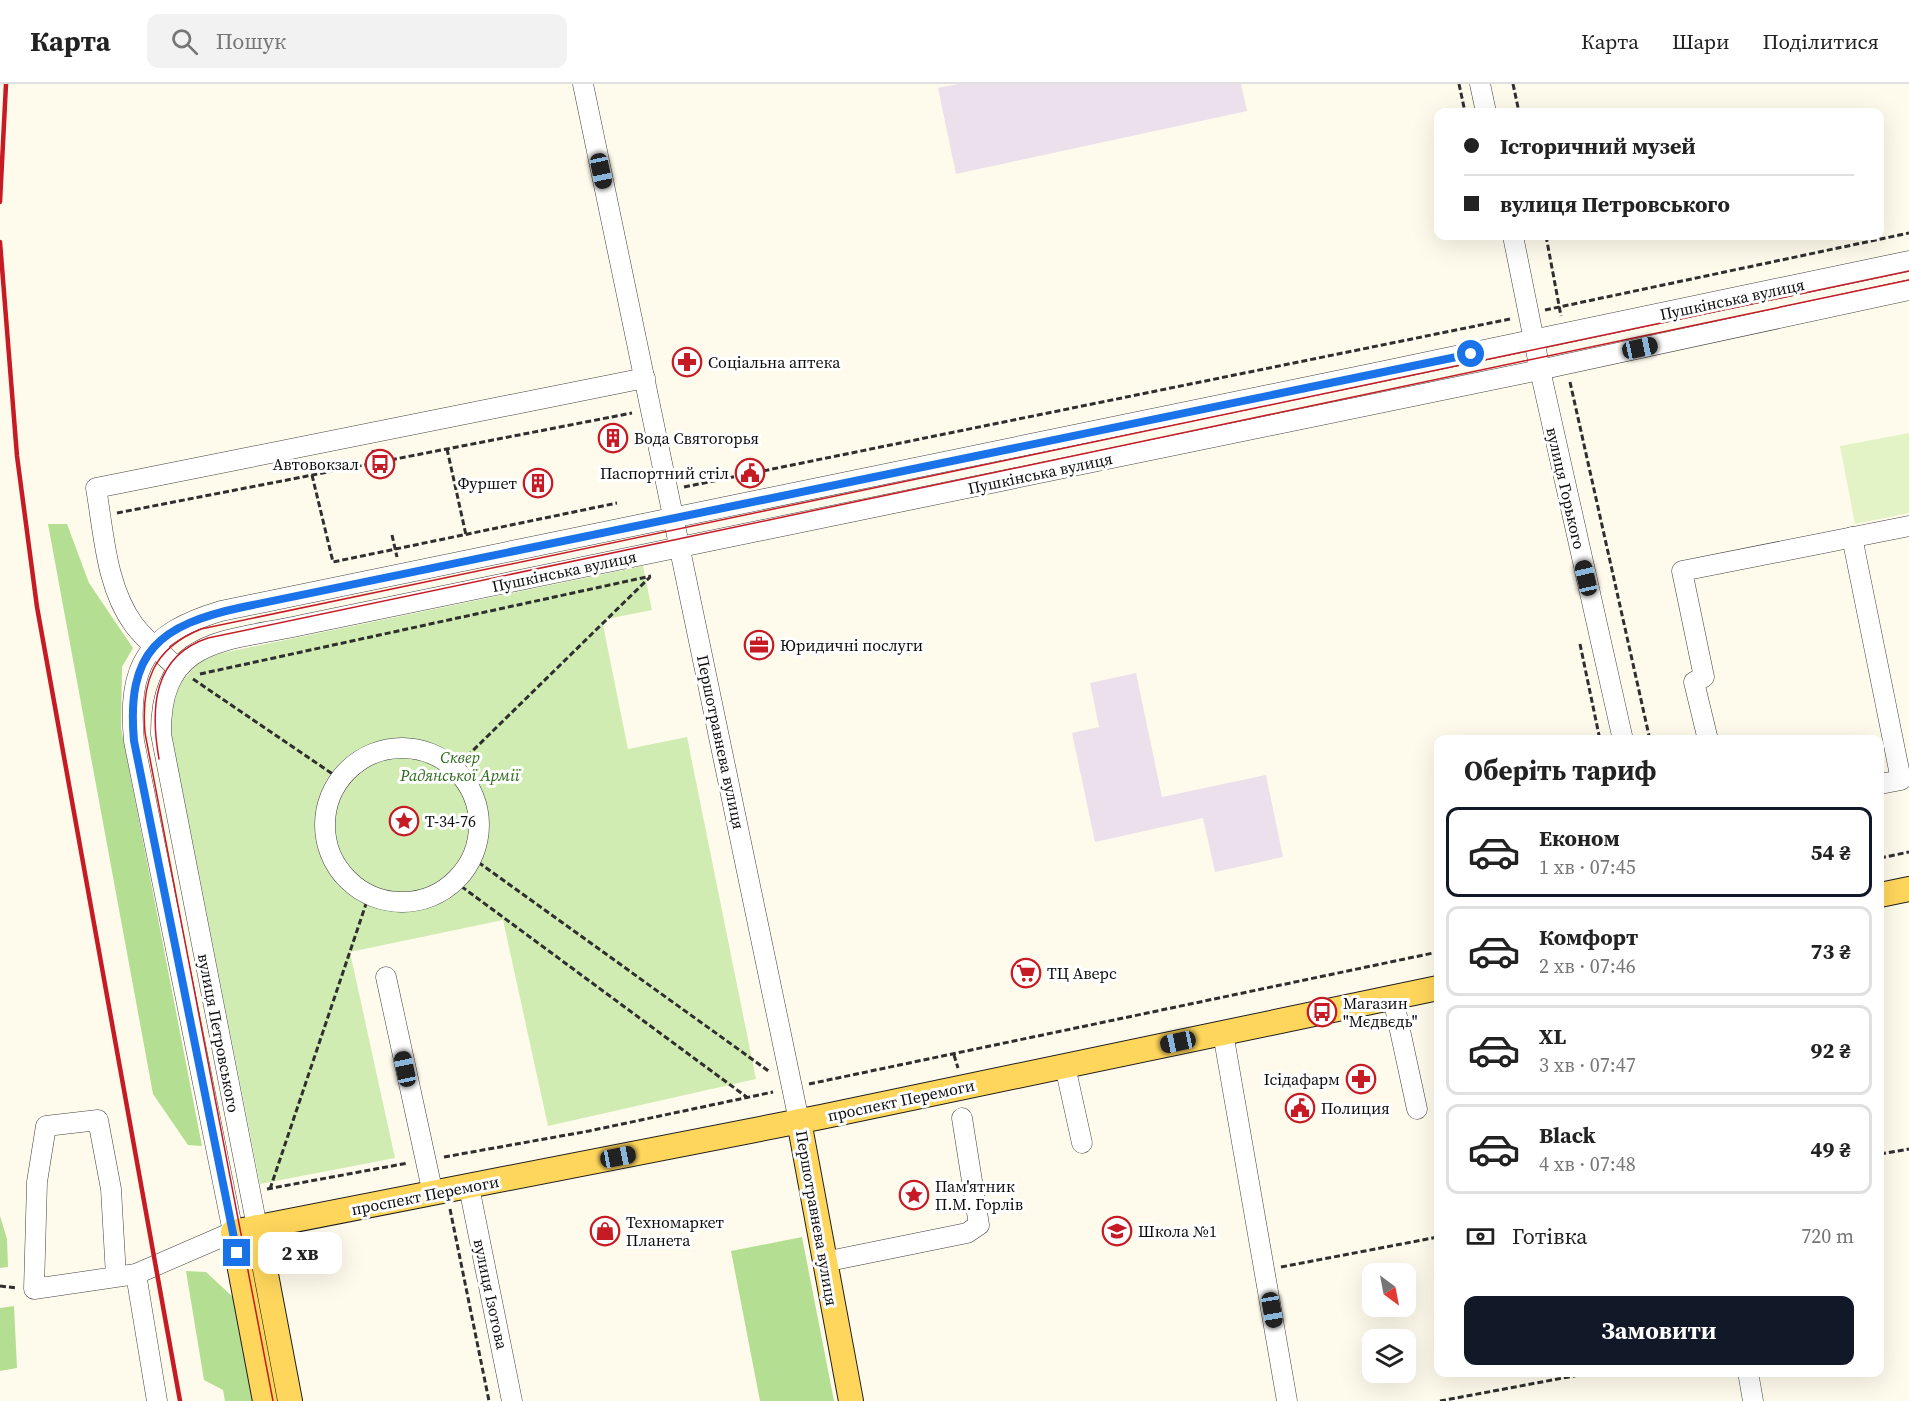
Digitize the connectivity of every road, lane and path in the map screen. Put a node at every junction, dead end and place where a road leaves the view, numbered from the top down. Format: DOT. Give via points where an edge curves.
graph roads {
  1 [pos="583,84"];
  2 [pos="1459,84"];
  3 [pos="1480,84"];
  4 [pos="1513,84"];
  5 [pos="1463,108"];
  6 [pos="1485,108"];
  7 [pos="1519,108"];
  8 [pos="1909,233"];
  9 [pos="1884,238"];
  10 [pos="1514,240"];
  11 [pos="1547,240"];
  12 [pos="1876,240"];
  13 [pos="1909,261"];
  14 [pos="1909,290"];
  15 [pos="1560,307"];
  16 [pos="1529,314"];
  17 [pos="1562,335"];
  18 [pos="1535,341"];
  19 [pos="1566,364"];
  20 [pos="1540,370"];
  21 [pos="645,378"];
  22 [pos="652,410"];
  23 [pos="370,433"];
  24 [pos="447,449"];
  25 [pos="376,463"];
  26 [pos="312,475"];
  27 [pos="379,476"];
  28 [pos="668,490"];
  29 [pos="617,503"];
  30 [pos="101,516"];
  31 [pos="673,517"];
  32 [pos="1909,526"];
  33 [pos="466,535"];
  34 [pos="1852,537"];
  35 [pos="681,547"];
  36 [pos="651,576"];
  37 [pos="153,647"];
  38 [pos="176,667"];
  39 [pos="1622,735"];
  40 [pos="1649,735"];
  41 [pos="1707,735"];
  42 [pos="454,769"];
  43 [pos="340,779"];
  44 [pos="1884,783"];
  45 [pos="1909,852"];
  46 [pos="471,857"];
  47 [pos="1884,857"];
  48 [pos="454,881"];
  49 [pos="1909,889"];
  50 [pos="369,895"];
  51 [pos="1884,895"];
  52 [pos="1434,953"];
  53 [pos="386,977"];
  54 [pos="1434,989"];
  55 [pos="1393,998"];
  56 [pos="1223,1033"];
  57 [pos="1065,1066"];
  58 [pos="792,1088"];
  59 [pos="748,1098"];
  60 [pos="1417,1109"];
  61 [pos="962,1118"];
  62 [pos="799,1121"];
  63 [pos="1082,1143"];
  64 [pos="1909,1149"];
  65 [pos="1884,1154"];
  66 [pos="425,1160"];
  67 [pos="271,1188"];
  68 [pos="449,1191"];
  69 [pos="250,1192"];
  70 [pos="257,1227"];
  71 [pos="233,1232"];
  72 [pos="1434,1238"];
  73 [pos="824,1262"];
  74 [pos="1264,1270"];
  75 [pos="136,1274"];
  76 [pos="116,1276"];
  77 [pos="1568,1377"];
  78 [pos="1749,1377"];
  79 [pos="157,1401"];
  80 [pos="265,1401"];
  81 [pos="290,1401"];
  82 [pos="489,1401"];
  83 [pos="512,1401"];
  84 [pos="850,1401"];
  85 [pos="1287,1401"];
  86 [pos="1440,1401"];
  87 [pos="1753,1401"];
  1 -- 21 [label="street, Першотравнева вулиця"];
  2 -- 5 [label="path"];
  3 -- 6 [label="street"];
  4 -- 7 [label="path"];
  8 -- 9 [label="path"];
  10 -- 16 [label="street, вулиця Горького"];
  11 -- 15 [label="path"];
  12 -- 15 [label="path"];
  13 -- 17 [label="street, Пушкінська вулиця"];
  14 -- 19 [label="street, Пушкінська вулиця"];
  15 -- 16 [label="path"];
  15 -- 17 [label="path"];
  16 -- 18 [label="street, вулиця Горького"];
  16 -- 28 [label="path"];
  17 -- 18 [label="street, Пушкінська вулиця"];
  18 -- 20 [label="street, вулиця Горького"];
  18 -- 31 [label="street, Пушкінська вулиця"];
  19 -- 20 [label="street, Пушкінська вулиця"];
  19 -- 40 [label="path"];
  20 -- 35 [label="street, Пушкінська вулиця"];
  20 -- 39 [label="street, вулиця Горького"];
  21 -- 22 [label="street, Першотравнева вулиця"];
  21 -- 23 [label="street"];
  22 -- 24 [label="path"];
  22 -- 28 [label="street, Першотравнева вулиця"];
  23 -- 25 [label="path"];
  23 -- 30 [label="street" via="96,488"];
  24 -- 25 [label="path"];
  24 -- 33 [label="path"];
  25 -- 26 [label="path"];
  25 -- 27 [label="path"];
  26 -- 30 [label="path"];
  26 -- 33 [label="path" via="333,562"];
  28 -- 31 [label="street, Першотравнева вулиця"];
  29 -- 33 [label="path"];
  30 -- 37 [label="street" via="114,588 128,616"];
  31 -- 35 [label="street, Першотравнева вулиця"];
  31 -- 37 [label="street, Пушкінська вулиця" via="220,612 190,620"];
  32 -- 34 [label="street"];
  34 -- 41 [label="street" via="1682,571 1704,677 1694,682"];
  34 -- 44 [label="street" via="1901,780"];
  35 -- 36 [label="path"];
  35 -- 38 [label="street, Пушкінська вулиця" via="213,645 198,650"];
  35 -- 58 [label="street, Першотравнева вулиця"];
  36 -- 42 [label="path"];
  36 -- 43 [label="path" via="190,676"];
  37 -- 38 [label="street"];
  37 -- 71 [label="street, вулиця Петровського" via="133,688 134,741"];
  38 -- 69 [label="street, вулиця Петровського" via="165,690 161,734"];
  42 -- 43 [label="street" via="423,751 386,750 353,766"];
  42 -- 46 [label="street" via="475,801 477,839"];
  43 -- 50 [label="street" via="326,810 327,844 342,874"];
  45 -- 47 [label="path"];
  46 -- 48 [label="street"];
  46 -- 58 [label="path"];
  48 -- 50 [label="street" via="423,899 396,902"];
  48 -- 59 [label="path"];
  49 -- 51 [label="main road"];
  50 -- 67 [label="path"];
  52 -- 58 [label="path"];
  53 -- 66 [label="street, вулиця Ізотова"];
  54 -- 55 [label="main road, проспект Перемоги"];
  55 -- 56 [label="main road, проспект Перемоги"];
  55 -- 60 [label="street"];
  56 -- 57 [label="main road, проспект Перемоги"];
  56 -- 74 [label="street"];
  57 -- 62 [label="main road, проспект Перемоги"];
  57 -- 63 [label="street"];
  58 -- 59 [label="path"];
  58 -- 62 [label="street, Першотравнева вулиця"];
  59 -- 66 [label="path"];
  61 -- 73 [label="street" via="979,1226 967,1233"];
  62 -- 68 [label="main road, проспект Перемоги"];
  62 -- 73 [label="main road, Першотравнева вулиця"];
  64 -- 65 [label="path"];
  66 -- 67 [label="path"];
  66 -- 68 [label="street, вулиця Ізотова"];
  67 -- 69 [label="path"];
  67 -- 70 [label="path"];
  68 -- 70 [label="main road, проспект Перемоги"];
  68 -- 82 [label="path"];
  68 -- 83 [label="street, вулиця Ізотова"];
  69 -- 70 [label="street, вулиця Петровського"];
  70 -- 71 [label="main road, проспект Перемоги"];
  70 -- 81 [label="main road, вулиця Петровського"];
  71 -- 75 [label="street"];
  71 -- 80 [label="main road, вулиця Петровського"];
  72 -- 74 [label="path"];
  73 -- 84 [label="main road, Першотравнева вулиця"];
  74 -- 85 [label="street"];
  75 -- 76 [label="street"];
  75 -- 79 [label="street"];
  76 -- 76 [label="street" via="34,1289 37,1182 46,1126 98,1120 111,1189"];
  77 -- 86 [label="path"];
  78 -- 87 [label="street"];
}
